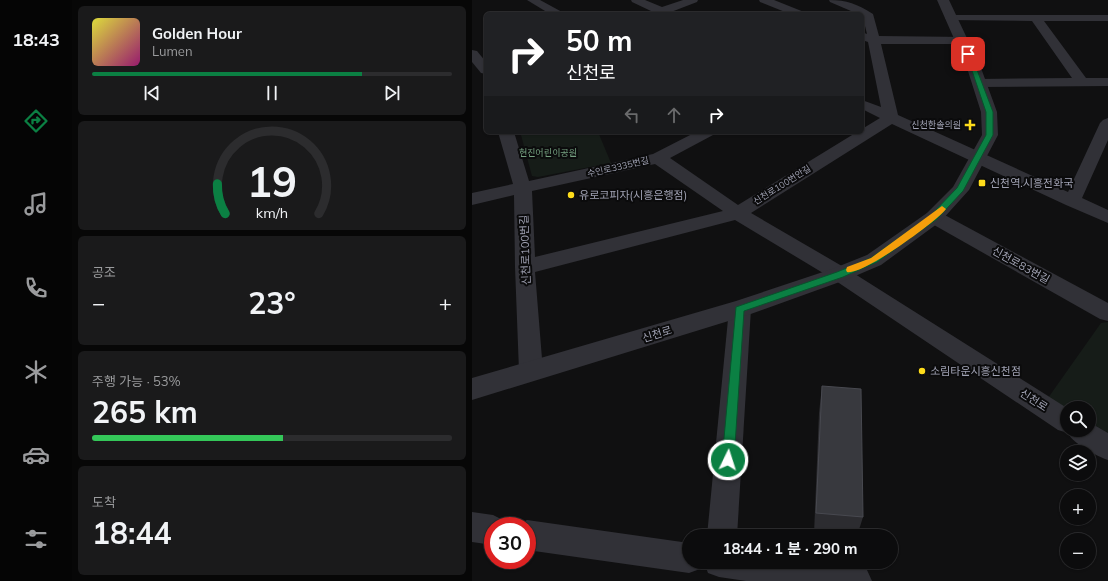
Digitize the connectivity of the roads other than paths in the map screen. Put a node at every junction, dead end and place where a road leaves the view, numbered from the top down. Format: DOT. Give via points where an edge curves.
graph roads {
  1 [pos="532,0"];
  2 [pos="636,0"];
  3 [pos="693,0"];
  4 [pos="764,0"];
  5 [pos="834,0"];
  6 [pos="947,9"];
  7 [pos="554,12"];
  8 [pos="658,12"];
  9 [pos="663,12"];
  10 [pos="795,12"];
  11 [pos="862,12"];
  12 [pos="864,13"];
  13 [pos="1035,18"];
  14 [pos="1108,18"];
  15 [pos="868,38"];
  16 [pos="962,40"];
  17 [pos="472,54"];
  18 [pos="484,68"];
  19 [pos="484,74"];
  20 [pos="472,77"];
  21 [pos="1082,82"];
  22 [pos="1108,82"];
  23 [pos="979,83"];
  24 [pos="864,105"];
  25 [pos="891,118"];
  26 [pos="1108,123"];
  27 [pos="507,134"];
  28 [pos="704,134"];
  29 [pos="1101,154"];
  30 [pos="658,158"];
  31 [pos="978,158"];
  32 [pos="523,189"];
  33 [pos="472,199"];
  34 [pos="1072,201"];
  35 [pos="738,213"];
  36 [pos="934,217"];
  37 [pos="1108,217"];
  38 [pos="525,267"];
  39 [pos="840,274"];
  40 [pos="740,309"];
  41 [pos="1108,313"];
  42 [pos="530,371"];
  43 [pos="472,389"];
  44 [pos="1060,417"];
  45 [pos="1091,437"];
  46 [pos="1108,448"];
  47 [pos="472,527"];
  48 [pos="484,529"];
  49 [pos="723,529"];
  50 [pos="536,536"];
  51 [pos="682,557"];
  52 [pos="770,569"];
  53 [pos="856,581"];
  1 -- 7 [label="street"];
  2 -- 8 [label="street"];
  3 -- 9 [label="street"];
  4 -- 10 [label="street"];
  5 -- 11 [label="street"];
  6 -- 13 [label="street"];
  6 -- 16 [label="street, 신천로"];
  12 -- 15 [label="street" via="869,16"];
  13 -- 14 [label="street"];
  13 -- 21 [label="street"];
  15 -- 16 [label="street"];
  15 -- 25 [label="street"];
  16 -- 23 [label="street, 신천로"];
  17 -- 18 [label="street"];
  19 -- 20 [label="street"];
  21 -- 22 [label="street"];
  21 -- 23 [label="street"];
  23 -- 31 [label="street, 신천로" via="990,112 990,135"];
  24 -- 25 [label="street"];
  25 -- 31 [label="street"];
  25 -- 35 [label="street, 신천로100번안길"];
  26 -- 29 [label="street"];
  27 -- 32 [label="street, 신천로100번길"];
  28 -- 30 [label="street, 수인로3335번길"];
  29 -- 34 [label="street"];
  30 -- 32 [label="street, 수인로3335번길"];
  30 -- 35 [label="street"];
  31 -- 34 [label="street"];
  31 -- 36 [label="street, 신천로" via="960,190"];
  32 -- 33 [label="street, 수인로3335번길"];
  32 -- 38 [label="street, 신천로100번길"];
  34 -- 37 [label="street"];
  35 -- 38 [label="street, 신천로100번안길"];
  35 -- 39 [label="street"];
  36 -- 39 [label="street, 신천로" via="874,260"];
  36 -- 41 [label="street, 신천로83번길"];
  38 -- 42 [label="street, 신천로100번길"];
  39 -- 40 [label="street, 신천로"];
  39 -- 44 [label="street, 신천로"];
  40 -- 42 [label="street, 신천로"];
  40 -- 49 [label="street"];
  42 -- 43 [label="street, 신천로"];
  45 -- 46 [label="street"];
  47 -- 48 [label="street"];
  50 -- 51 [label="street"];
  52 -- 53 [label="street"];
}
